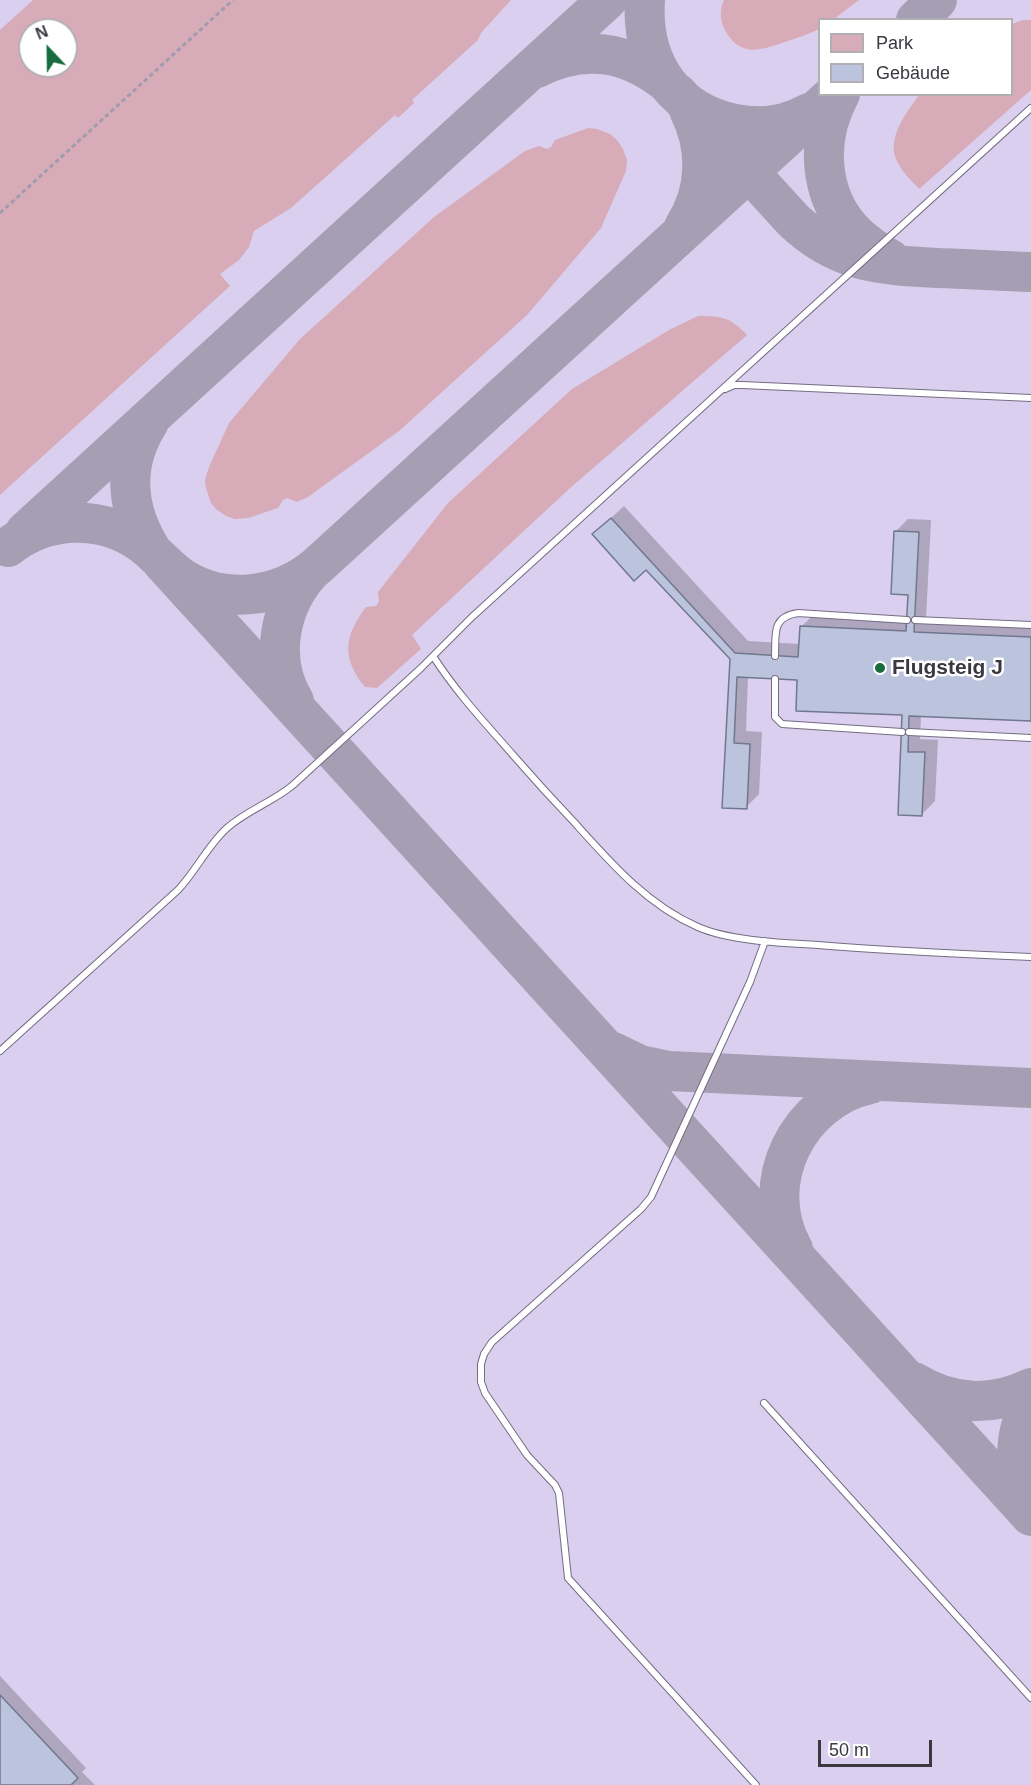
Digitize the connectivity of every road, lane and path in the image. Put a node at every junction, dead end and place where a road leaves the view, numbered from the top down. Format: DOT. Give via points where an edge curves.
graph roads {
  1 [pos="233,0"];
  2 [pos="1031,108"];
  3 [pos="0,213"];
  4 [pos="717,394"];
  5 [pos="1031,398"];
  6 [pos="1031,625"];
  7 [pos="433,656"];
  8 [pos="774,656"];
  9 [pos="775,679"];
  10 [pos="1031,738"];
  11 [pos="765,941"];
  12 [pos="1031,957"];
  13 [pos="0,1051"];
  14 [pos="764,1403"];
  15 [pos="1031,1698"];
  16 [pos="756,1785"];
  1 -- 3 [label="path"];
  2 -- 4 [label="lane"];
  4 -- 5 [label="lane" via="742,385"];
  4 -- 7 [label="lane"];
  6 -- 8 [label="lane" via="798,613 780,620"];
  7 -- 11 [label="lane" via="529,773 639,889 699,928"];
  7 -- 13 [label="lane" via="280,796 249,812 216,838 178,890"];
  9 -- 10 [label="lane" via="775,717 782,724"];
  11 -- 12 [label="lane"];
  11 -- 16 [label="lane" via="651,1197 492,1342 484,1354 480,1373 485,1393 559,1493 568,1578"];
  14 -- 15 [label="lane"];
}
